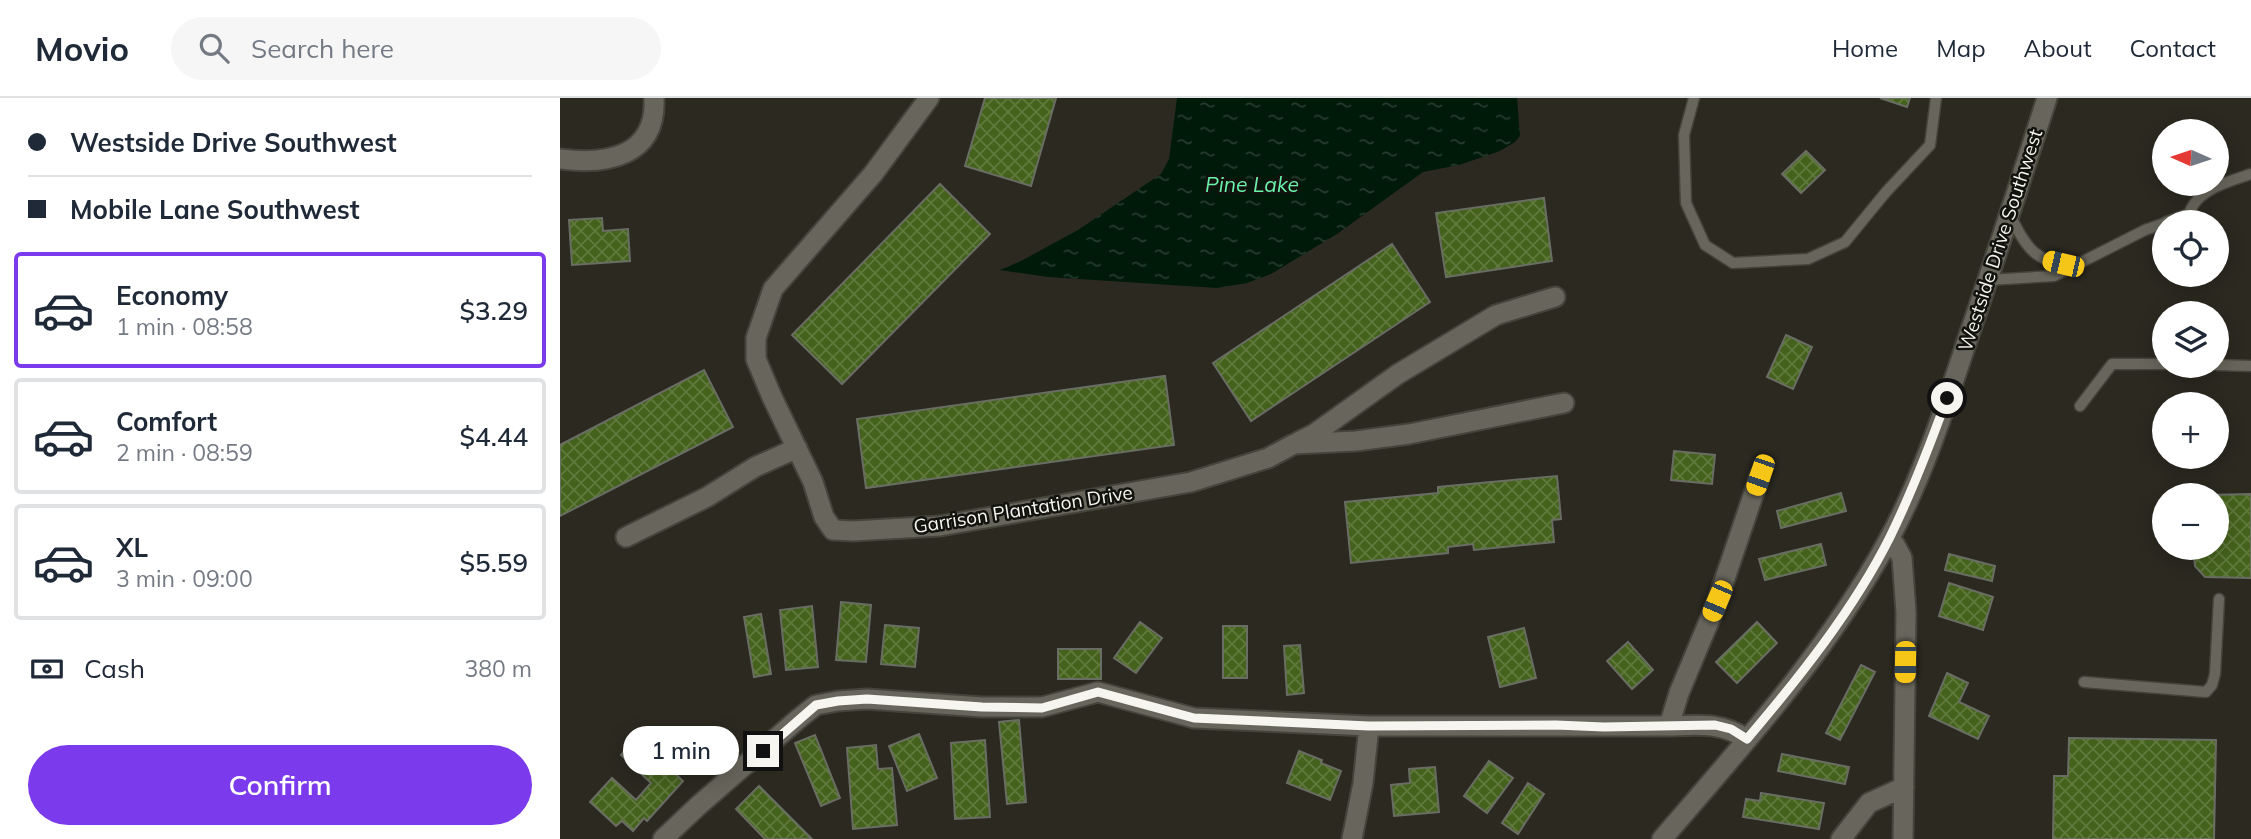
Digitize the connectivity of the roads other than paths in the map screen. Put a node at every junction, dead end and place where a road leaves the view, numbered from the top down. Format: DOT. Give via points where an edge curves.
graph roads {
  1 [pos="654,98"];
  2 [pos="929,98"];
  3 [pos="1694,98"];
  4 [pos="1936,98"];
  5 [pos="2047,98"];
  6 [pos="560,159"];
  7 [pos="2251,174"];
  8 [pos="2189,210"];
  9 [pos="2010,215"];
  10 [pos="2152,228"];
  11 [pos="2077,265"];
  12 [pos="1988,280"];
  13 [pos="1555,297"];
  14 [pos="2152,364"];
  15 [pos="2229,365"];
  16 [pos="2251,366"];
  17 [pos="1564,403"];
  18 [pos="2080,406"];
  19 [pos="1294,444"];
  20 [pos="797,448"];
  21 [pos="1760,475"];
  22 [pos="626,537"];
  23 [pos="1889,539"];
  24 [pos="2219,599"];
  25 [pos="2084,681"];
  26 [pos="1369,726"];
  27 [pos="1669,726"];
  28 [pos="1747,739"];
  29 [pos="1903,787"];
  30 [pos="663,839"];
  31 [pos="1352,839"];
  32 [pos="1662,839"];
  33 [pos="1841,839"];
  34 [pos="1903,839"];
  1 -- 6 [label="street" via="649,129 625,154 585,162"];
  2 -- 20 [label="street, Garrison Plantation Drive" via="873,174 773,289 756,338 756,359"];
  3 -- 4 [label="lane" via="1684,135 1686,203 1705,245 1732,263 1808,259 1845,242 1930,145"];
  5 -- 9 [label="street, Westside Drive Southwest"];
  7 -- 8 [label="lane" via="2199,197"];
  9 -- 11 [label="lane" via="2031,250 2045,260"];
  9 -- 12 [label="street, Westside Drive Southwest"];
  10 -- 11 [label="lane"];
  11 -- 12 [label="lane" via="2054,276"];
  12 -- 23 [label="street, Westside Drive Southwest" via="1924,462"];
  13 -- 19 [label="street, Garrison Plantation Drive" via="1496,315"];
  14 -- 18 [label="lane" via="2112,365"];
  15 -- 16 [label="lane"];
  17 -- 19 [label="street, Garrison Plantation Drive" via="1409,434"];
  19 -- 20 [label="street, Garrison Plantation Drive" via="1268,458 1191,482 940,526 853,531 833,530 824,517"];
  20 -- 22 [label="street"];
  21 -- 27 [label="street"];
  23 -- 28 [label="street, Westside Drive Southwest" via="1825,640"];
  23 -- 29 [label="street" via="1902,558 1906,612"];
  24 -- 25 [label="lane" via="2215,674 2206,692"];
  26 -- 27 [label="street"];
  26 -- 30 [label="street" via="1194,718 1098,692 1042,708 838,701 816,705"];
  26 -- 31 [label="street"];
  27 -- 28 [label="street" via="1715,725"];
  28 -- 32 [label="street, Westside Drive Southwest"];
  29 -- 33 [label="street" via="1869,803"];
  29 -- 34 [label="street"];
}
